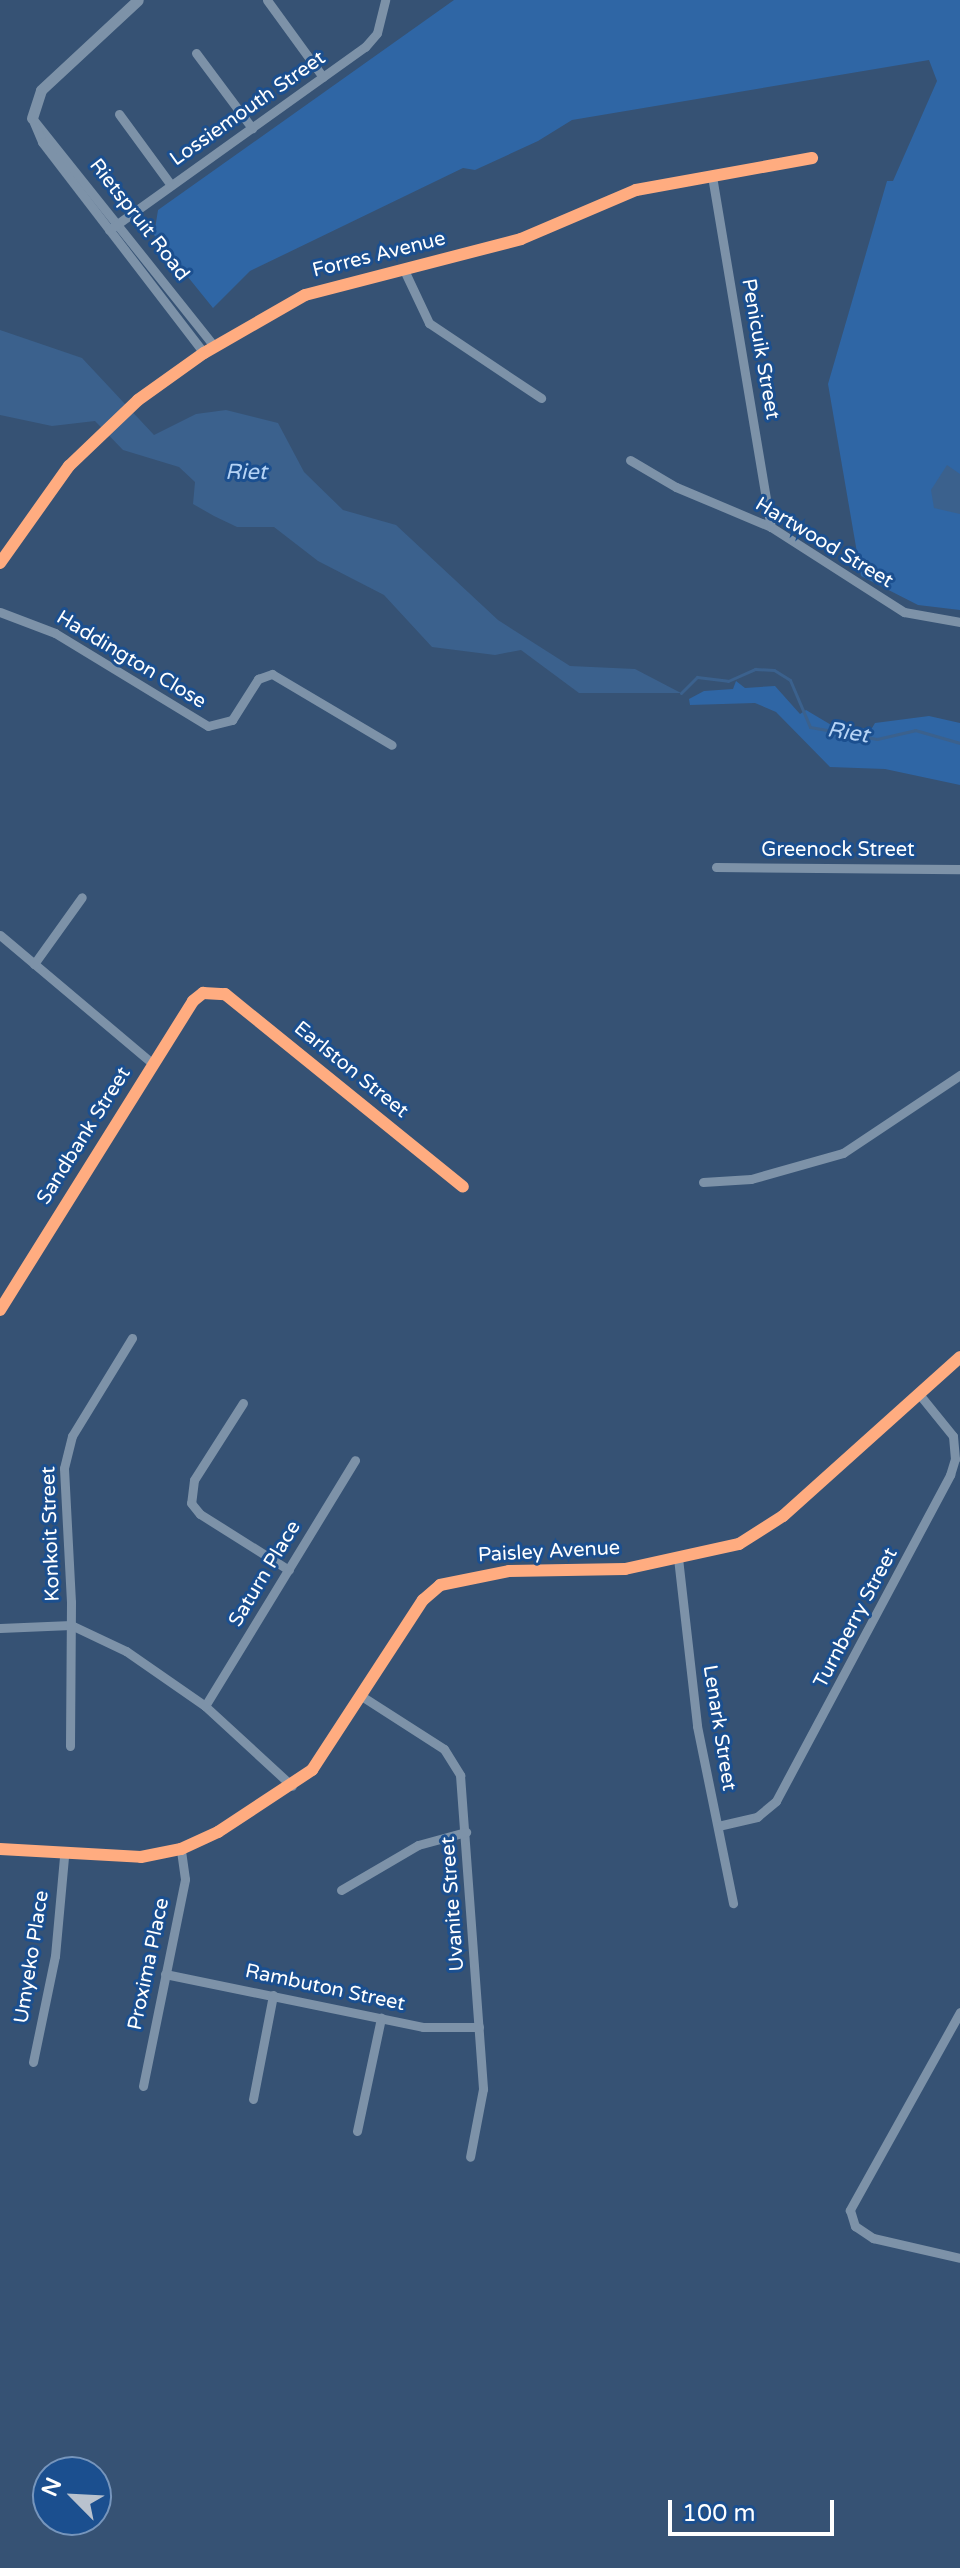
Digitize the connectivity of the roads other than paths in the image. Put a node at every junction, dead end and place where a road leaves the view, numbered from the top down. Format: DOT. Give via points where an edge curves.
graph roads {
  1 [pos="138,0"];
  2 [pos="267,0"];
  3 [pos="385,0"];
  4 [pos="196,53"];
  5 [pos="323,77"];
  6 [pos="119,114"];
  7 [pos="32,118"];
  8 [pos="252,128"];
  9 [pos="812,158"];
  10 [pos="712,176"];
  11 [pos="171,185"];
  12 [pos="118,223"];
  13 [pos="109,230"];
  14 [pos="404,270"];
  15 [pos="215,347"];
  16 [pos="204,353"];
  17 [pos="541,398"];
  18 [pos="630,460"];
  19 [pos="771,527"];
  20 [pos="0,563"];
  21 [pos="0,612"];
  22 [pos="960,622"];
  23 [pos="392,745"];
  24 [pos="716,867"];
  25 [pos="960,869"];
  26 [pos="82,897"];
  27 [pos="0,935"];
  28 [pos="34,964"];
  29 [pos="210,991"];
  30 [pos="153,1064"];
  31 [pos="960,1075"];
  32 [pos="703,1182"];
  33 [pos="463,1187"];
  34 [pos="0,1310"];
  35 [pos="132,1338"];
  36 [pos="960,1357"];
  37 [pos="919,1394"];
  38 [pos="243,1403"];
  39 [pos="355,1460"];
  40 [pos="678,1558"];
  41 [pos="289,1570"];
  42 [pos="71,1625"];
  43 [pos="0,1628"];
  44 [pos="363,1697"];
  45 [pos="205,1706"];
  46 [pos="70,1746"];
  47 [pos="292,1786"];
  48 [pos="718,1826"];
  49 [pos="466,1832"];
  50 [pos="0,1849"];
  51 [pos="181,1849"];
  52 [pos="64,1857"];
  53 [pos="341,1890"];
  54 [pos="733,1903"];
  55 [pos="165,1974"];
  56 [pos="273,1995"];
  57 [pos="960,2012"];
  58 [pos="381,2018"];
  59 [pos="957,2024"];
  60 [pos="479,2027"];
  61 [pos="33,2062"];
  62 [pos="143,2086"];
  63 [pos="253,2099"];
  64 [pos="357,2131"];
  65 [pos="470,2157"];
  66 [pos="960,2258"];
  1 -- 7 [label="street" via="41,90"];
  2 -- 5 [label="street"];
  3 -- 5 [label="street, Lossiemouth Street" via="373,41"];
  4 -- 8 [label="street"];
  5 -- 8 [label="street, Lossiemouth Street"];
  6 -- 11 [label="street"];
  7 -- 12 [label="street, Rietspruit Road"];
  7 -- 13 [label="street, Rietspruit Road" via="42,142"];
  8 -- 11 [label="street, Lossiemouth Street"];
  9 -- 10 [label="street, Forres Avenue"];
  10 -- 14 [label="street, Forres Avenue" via="636,190 521,239"];
  10 -- 19 [label="street, Penicuik Street"];
  11 -- 12 [label="street, Lossiemouth Street"];
  12 -- 13 [label="street, Lossiemouth Street"];
  12 -- 15 [label="street, Rietspruit Road"];
  13 -- 16 [label="street, Rietspruit Road"];
  14 -- 15 [label="street, Forres Avenue" via="305,295"];
  14 -- 17 [label="street" via="429,323"];
  15 -- 16 [label="street, Forres Avenue"];
  16 -- 20 [label="street, Forres Avenue" via="138,400 69,466"];
  18 -- 19 [label="street, Hartwood Street"];
  19 -- 22 [label="street, Hartwood Street" via="904,612"];
  21 -- 23 [label="street, Haddington Close" via="55,633 208,726 232,720 258,679 272,674"];
  24 -- 25 [label="street, Greenock Street"];
  26 -- 28 [label="street"];
  27 -- 28 [label="street"];
  28 -- 30 [label="street"];
  29 -- 30 [label="street, Sandbank Street" via="196,996"];
  29 -- 33 [label="street, Earlston Street" via="238,1004"];
  30 -- 34 [label="street, Sandbank Street"];
  31 -- 32 [label="street" via="849,1151 760,1177"];
  35 -- 42 [label="street, Konkoit Street" via="65,1456"];
  36 -- 37 [label="street, Paisley Avenue"];
  37 -- 40 [label="street, Paisley Avenue" via="770,1527 732,1547"];
  37 -- 48 [label="street, Turnberry Street" via="953,1436 950,1475 776,1801 753,1819"];
  38 -- 41 [label="street" via="194,1480 191,1503 200,1514"];
  39 -- 41 [label="street, Saturn Place"];
  40 -- 44 [label="street, Paisley Avenue" via="625,1569 518,1570 449,1581 423,1600"];
  40 -- 48 [label="street, Lenark Street" via="697,1726"];
  41 -- 45 [label="street, Saturn Place"];
  42 -- 43 [label="street"];
  42 -- 45 [label="street" via="158,1670"];
  42 -- 46 [label="street, Konkoit Street"];
  44 -- 47 [label="street, Paisley Avenue" via="319,1762"];
  44 -- 49 [label="street, Uvanite Street" via="452,1757 460,1775"];
  45 -- 47 [label="street"];
  47 -- 51 [label="street, Paisley Avenue"];
  48 -- 54 [label="street, Lenark Street"];
  49 -- 53 [label="street" via="418,1845"];
  49 -- 60 [label="street, Uvanite Street"];
  50 -- 52 [label="street, Paisley Avenue"];
  51 -- 52 [label="street, Paisley Avenue" via="126,1859"];
  51 -- 55 [label="street, Proxima Place" via="186,1870"];
  52 -- 61 [label="street, Umyeko Place" via="55,1956"];
  55 -- 56 [label="street, Rambuton Street"];
  55 -- 62 [label="street, Proxima Place"];
  56 -- 58 [label="street, Rambuton Street"];
  56 -- 63 [label="street"];
  57 -- 59 [label="street"];
  58 -- 60 [label="street, Rambuton Street" via="433,2028"];
  58 -- 64 [label="street"];
  59 -- 66 [label="street" via="850,2213 860,2231 879,2241"];
  60 -- 65 [label="street, Uvanite Street" via="483,2095"];
}
